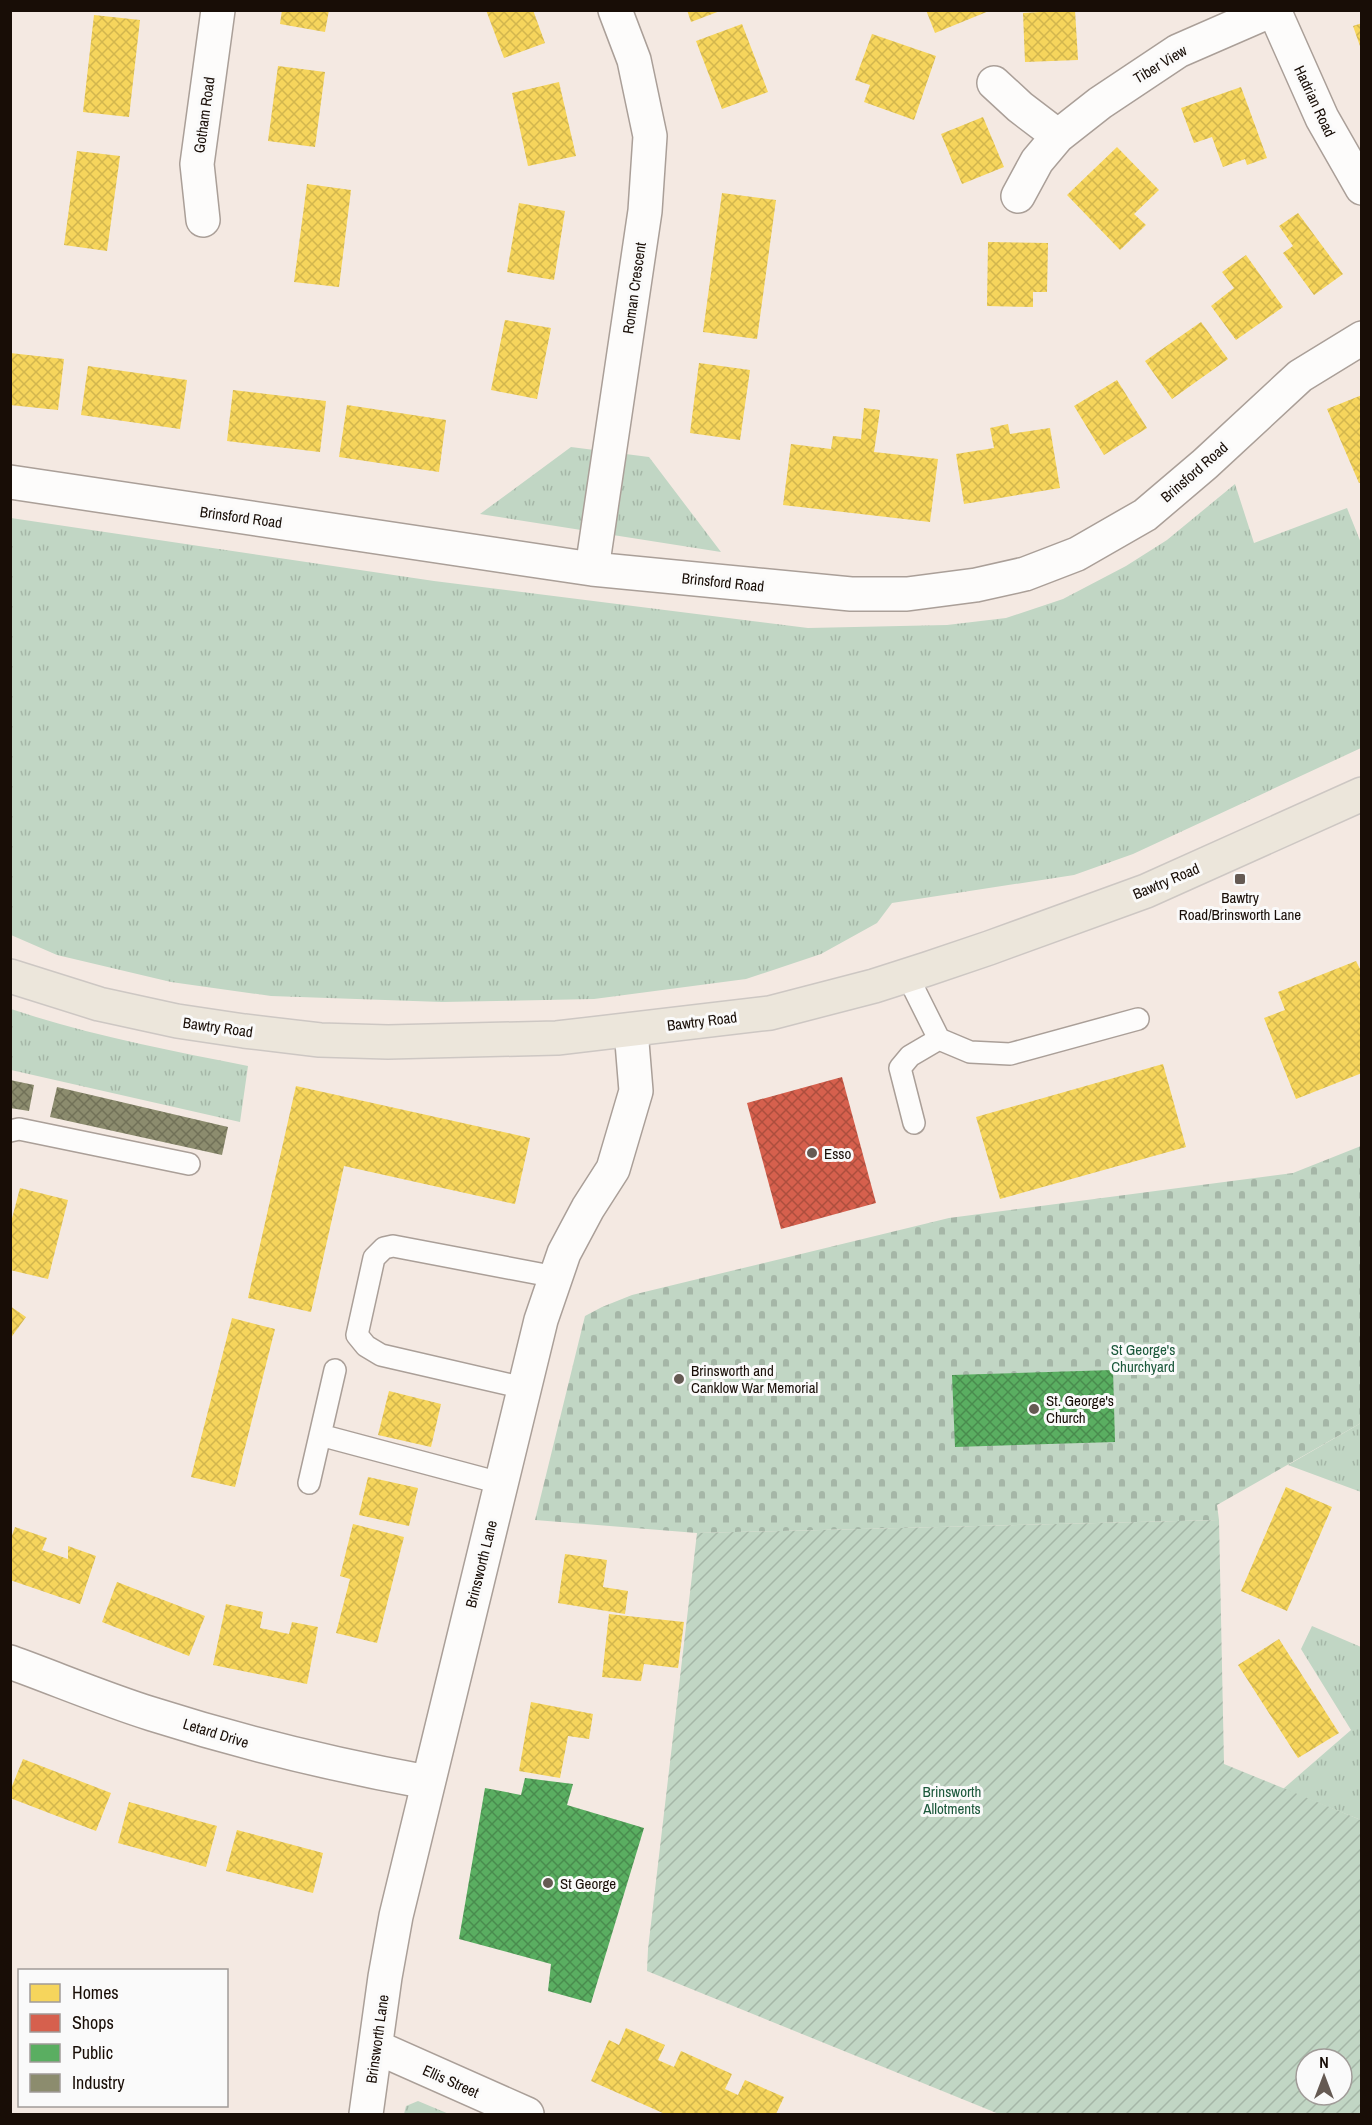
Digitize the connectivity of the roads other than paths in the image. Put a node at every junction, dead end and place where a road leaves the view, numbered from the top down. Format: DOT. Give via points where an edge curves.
graph roads {
  1 [pos="218,10"];
  2 [pos="615,10"];
  3 [pos="1273,10"];
  4 [pos="994,83"];
  5 [pos="1059,136"];
  6 [pos="1356,169"];
  7 [pos="1018,196"];
  8 [pos="203,220"];
  9 [pos="1362,338"];
  10 [pos="10,482"];
  11 [pos="592,569"];
  12 [pos="1362,794"];
  13 [pos="10,975"];
  14 [pos="907,975"];
  15 [pos="1138,1019"];
  16 [pos="631,1030"];
  17 [pos="939,1039"];
  18 [pos="914,1123"];
  19 [pos="10,1131"];
  20 [pos="189,1164"];
  21 [pos="556,1277"];
  22 [pos="335,1371"];
  23 [pos="524,1388"];
  24 [pos="320,1435"];
  25 [pos="309,1483"];
  26 [pos="500,1483"];
  27 [pos="10,1662"];
  28 [pos="427,1782"];
  29 [pos="376,2047"];
  30 [pos="366,2115"];
  31 [pos="527,2115"];
  1 -- 8 [label="street, Gotham Road" via="197,164"];
  2 -- 11 [label="street, Roman Crescent" via="634,60 650,136 645,211"];
  3 -- 5 [label="street, Tiber View" via="1178,51 1100,103"];
  3 -- 6 [label="street, Hadrian Road" via="1322,118"];
  4 -- 5 [label="street"];
  5 -- 7 [label="street, Tiber View" via="1037,161"];
  9 -- 11 [label="street, Brinsford Road" via="1300,376 1145,515 1077,554 1025,574 907,594 851,594"];
  10 -- 11 [label="street, Brinsford Road"];
  12 -- 14 [label="main road, Bawtry Road" via="1146,891"];
  13 -- 16 [label="main road, Bawtry Road" via="99,1004 177,1021 320,1040 557,1038"];
  14 -- 16 [label="main road, Bawtry Road" via="770,1012"];
  14 -- 17 [label="lane"];
  15 -- 17 [label="lane" via="1010,1054 970,1052"];
  16 -- 21 [label="street, Brinsworth Lane" via="636,1091 613,1168 564,1253"];
  17 -- 18 [label="lane" via="910,1056 900,1068"];
  19 -- 20 [label="lane" via="28,1131"];
  21 -- 23 [label="street, Brinsworth Lane"];
  21 -- 23 [label="lane" via="393,1246 384,1248 374,1258 357,1335 366,1346 381,1355"];
  22 -- 24 [label="lane"];
  23 -- 26 [label="street, Brinsworth Lane"];
  24 -- 25 [label="lane"];
  24 -- 26 [label="lane"];
  26 -- 28 [label="street, Brinsworth Lane"];
  27 -- 28 [label="street, Letard Drive" via="150,1714 253,1745"];
  28 -- 29 [label="street, Brinsworth Lane" via="396,1916"];
  29 -- 30 [label="street, Brinsworth Lane"];
  29 -- 31 [label="street, Ellis Street"];
}
